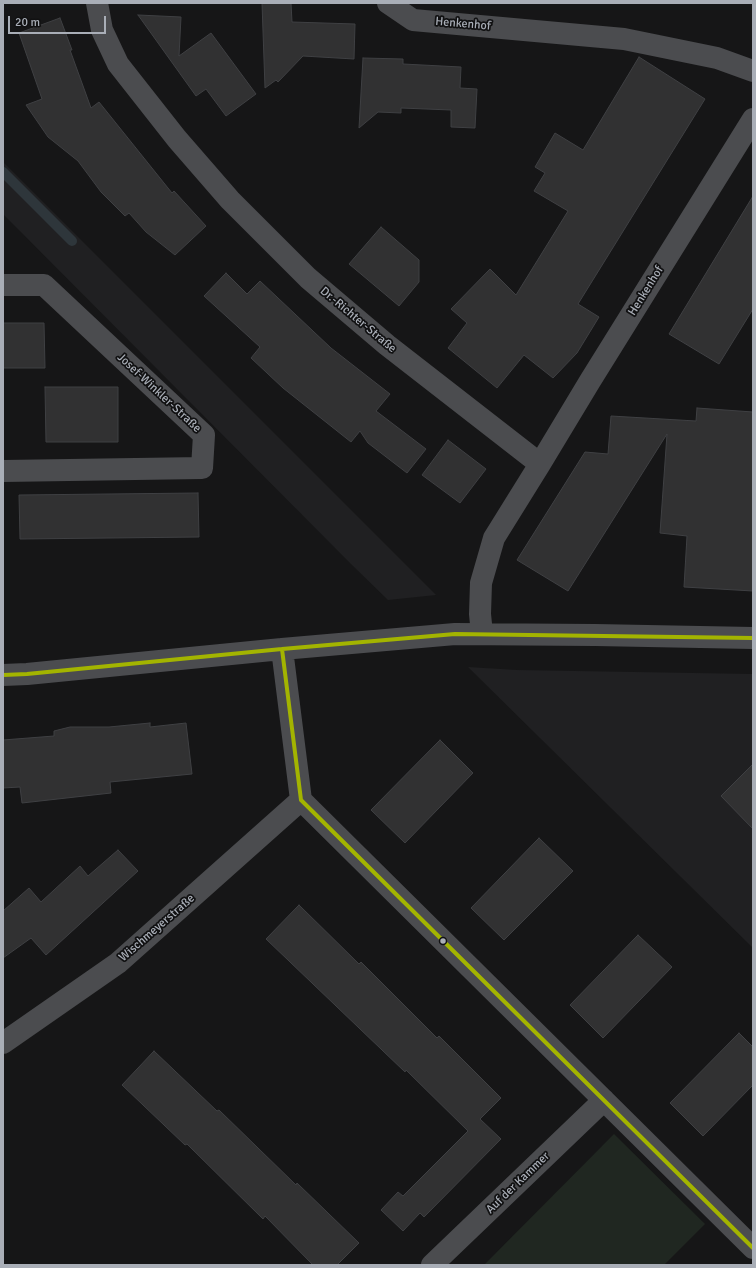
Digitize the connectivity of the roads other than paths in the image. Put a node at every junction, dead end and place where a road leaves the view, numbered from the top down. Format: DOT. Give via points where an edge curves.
graph roads {
  1 [pos="98,3"];
  2 [pos="388,3"];
  3 [pos="753,71"];
  4 [pos="753,119"];
  5 [pos="3,285"];
  6 [pos="540,464"];
  7 [pos="3,471"];
  8 [pos="482,634"];
  9 [pos="753,638"];
  10 [pos="282,649"];
  11 [pos="3,676"];
  12 [pos="301,800"];
  13 [pos="3,1043"];
  14 [pos="604,1100"];
  15 [pos="753,1248"];
  16 [pos="432,1265"];
  1 -- 6 [label="street, Dr.-Richter-Straße" via="102,30 118,64 177,139 230,200 314,283 387,345"];
  2 -- 3 [label="street, Henkenhof" via="413,20 624,38 717,58"];
  4 -- 6 [label="street, Henkenhof"];
  5 -- 7 [label="street, Josef-Winkler-Straße" via="44,285 204,435 202,468"];
  6 -- 8 [label="street" via="494,538 481,583"];
  8 -- 9 [label="street"];
  8 -- 10 [label="street" via="455,634"];
  10 -- 11 [label="street"];
  10 -- 12 [label="street"];
  12 -- 13 [label="street, Wischmeyerstraße" via="118,963"];
  12 -- 14 [label="street"];
  14 -- 15 [label="street"];
  14 -- 16 [label="street, Auf der Kammer"];
}
